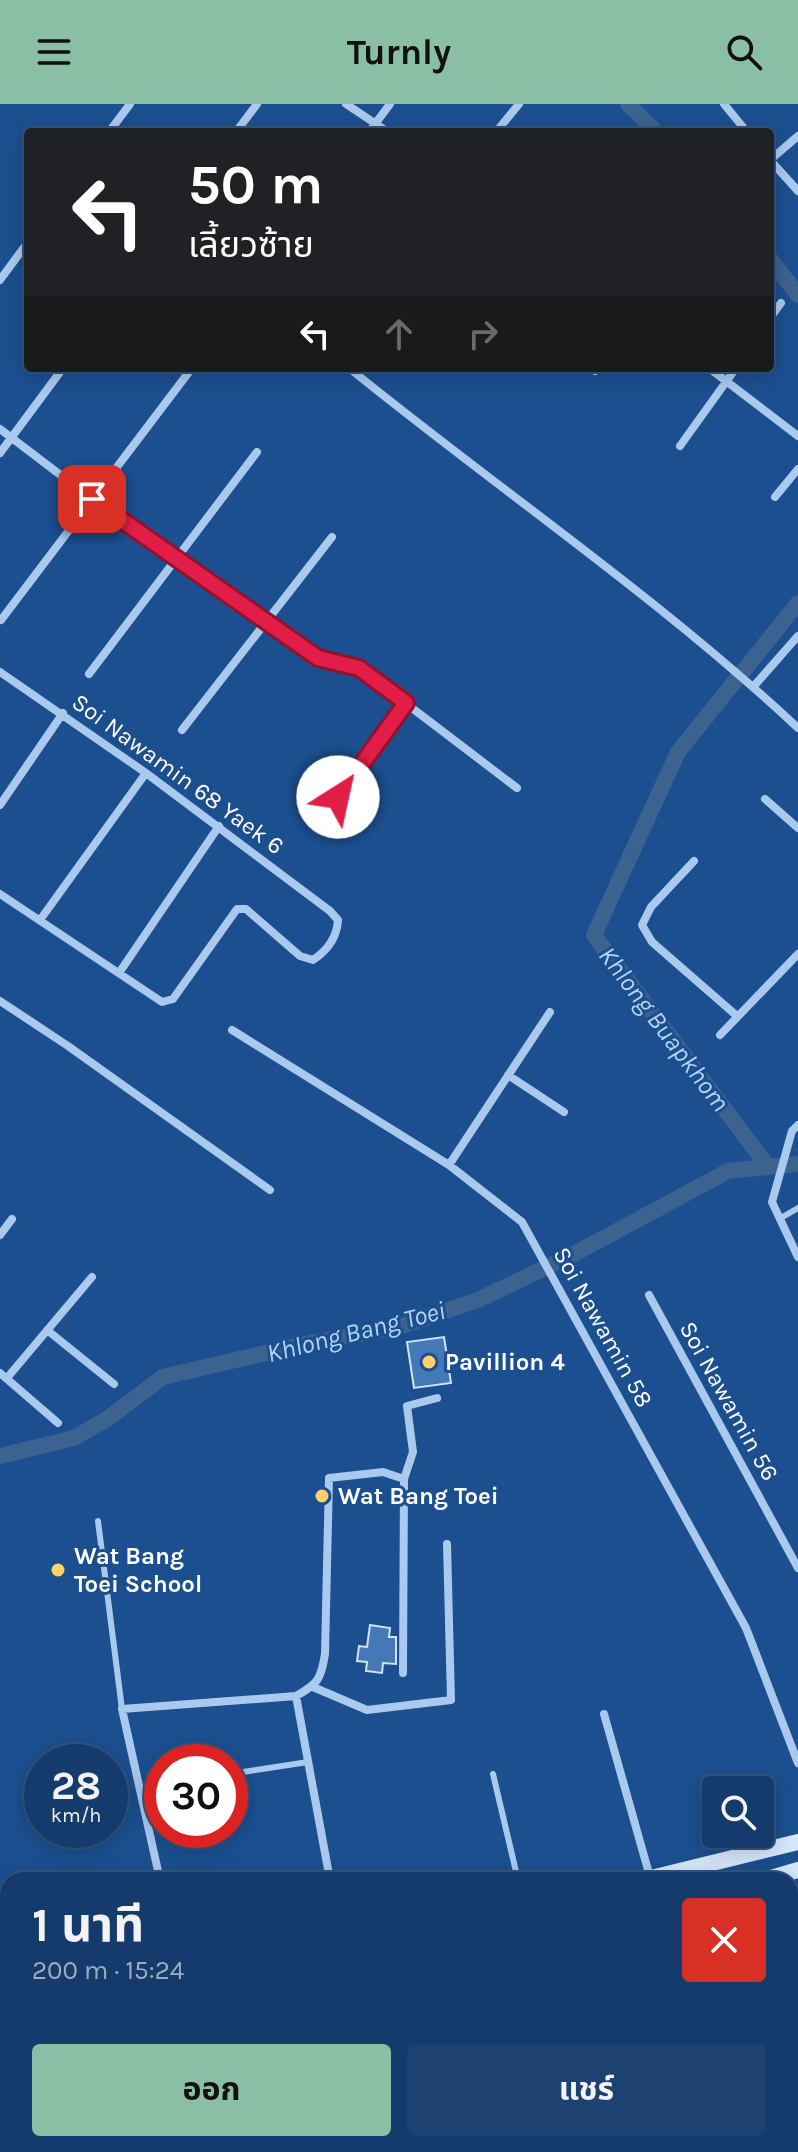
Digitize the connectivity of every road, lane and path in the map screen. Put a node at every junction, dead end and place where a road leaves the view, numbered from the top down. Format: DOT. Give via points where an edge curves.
graph roads {
  1 [pos="130,104"];
  2 [pos="257,104"];
  3 [pos="346,104"];
  4 [pos="390,104"];
  5 [pos="519,104"];
  6 [pos="724,104"];
  7 [pos="376,124"];
  8 [pos="112,128"];
  9 [pos="239,128"];
  10 [pos="372,128"];
  11 [pos="382,128"];
  12 [pos="499,128"];
  13 [pos="744,128"];
  14 [pos="798,136"];
  15 [pos="774,157"];
  16 [pos="774,164"];
  17 [pos="798,191"];
  18 [pos="24,247"];
  19 [pos="0,280"];
  20 [pos="781,303"];
  21 [pos="774,313"];
  22 [pos="60,372"];
  23 [pos="189,372"];
  24 [pos="354,372"];
  25 [pos="714,372"];
  26 [pos="733,372"];
  27 [pos="726,381"];
  28 [pos="0,429"];
  29 [pos="798,436"];
  30 [pos="12,437"];
  31 [pos="680,446"];
  32 [pos="257,452"];
  33 [pos="0,453"];
  34 [pos="798,469"];
  35 [pos="775,497"];
  36 [pos="92,499"];
  37 [pos="332,537"];
  38 [pos="178,559"];
  39 [pos="1,620"];
  40 [pos="268,621"];
  41 [pos="798,636"];
  42 [pos="0,672"];
  43 [pos="89,674"];
  44 [pos="754,686"];
  45 [pos="406,703"];
  46 [pos="63,713"];
  47 [pos="798,728"];
  48 [pos="182,730"];
  49 [pos="146,773"];
  50 [pos="517,788"];
  51 [pos="338,797"];
  52 [pos="765,799"];
  53 [pos="0,805"];
  54 [pos="219,826"];
  55 [pos="798,828"];
  56 [pos="694,861"];
  57 [pos="0,894"];
  58 [pos="40,920"];
  59 [pos="798,954"];
  60 [pos="119,973"];
  61 [pos="0,1001"];
  62 [pos="550,1012"];
  63 [pos="737,1016"];
  64 [pos="232,1030"];
  65 [pos="720,1035"];
  66 [pos="508,1075"];
  67 [pos="564,1112"];
  68 [pos="795,1128"];
  69 [pos="449,1165"];
  70 [pos="270,1190"];
  71 [pos="798,1208"];
  72 [pos="12,1219"];
  73 [pos="779,1219"];
  74 [pos="0,1235"];
  75 [pos="798,1257"];
  76 [pos="92,1277"];
  77 [pos="649,1295"];
  78 [pos="47,1330"];
  79 [pos="4,1375"];
  80 [pos="114,1384"];
  81 [pos="437,1398"];
  82 [pos="58,1423"];
  83 [pos="404,1479"];
  84 [pos="98,1521"];
  85 [pos="447,1544"];
  86 [pos="798,1568"];
  87 [pos="403,1673"];
  88 [pos="313,1687"];
  89 [pos="296,1696"];
  90 [pos="122,1709"];
  91 [pos="604,1714"];
  92 [pos="308,1762"];
  93 [pos="798,1763"];
  94 [pos="248,1771"];
  95 [pos="493,1774"];
  96 [pos="798,1842"];
  97 [pos="158,1872"];
  98 [pos="329,1872"];
  99 [pos="516,1872"];
  100 [pos="645,1872"];
  101 [pos="676,1872"];
  1 -- 8 [label="street"];
  2 -- 9 [label="street"];
  3 -- 7 [label="street"];
  4 -- 7 [label="street"];
  5 -- 12 [label="street"];
  6 -- 13 [label="street"];
  7 -- 10 [label="street"];
  7 -- 11 [label="street"];
  14 -- 15 [label="street"];
  16 -- 17 [label="street"];
  18 -- 19 [label="street"];
  20 -- 21 [label="street"];
  22 -- 30 [label="street"];
  23 -- 36 [label="street"];
  24 -- 44 [label="street" via="556,525"];
  25 -- 27 [label="street"];
  26 -- 27 [label="street"];
  27 -- 29 [label="street"];
  27 -- 31 [label="street"];
  28 -- 30 [label="street"];
  30 -- 33 [label="street"];
  30 -- 36 [label="street"];
  32 -- 38 [label="street"];
  34 -- 35 [label="street"];
  36 -- 38 [label="street"];
  36 -- 39 [label="street"];
  37 -- 40 [label="street"];
  38 -- 40 [label="street"];
  38 -- 43 [label="street"];
  40 -- 45 [label="street" via="318,658 359,668"];
  40 -- 48 [label="street"];
  41 -- 44 [label="street"];
  42 -- 46 [label="street, Soi Nawamin 68 Yaek 6"];
  44 -- 47 [label="street"];
  45 -- 50 [label="street"];
  45 -- 51 [label="street"];
  46 -- 49 [label="street, Soi Nawamin 68 Yaek 6"];
  46 -- 53 [label="street"];
  49 -- 54 [label="street, Soi Nawamin 68 Yaek 6"];
  49 -- 58 [label="street"];
  52 -- 55 [label="street"];
  54 -- 60 [label="street"];
  54 -- 60 [label="street, Soi Nawamin 68 Yaek 6" via="338,920 325,952 313,960 300,956 246,909 237,909 173,999 162,1002"];
  56 -- 63 [label="street" via="651,907 642,925 652,942"];
  57 -- 58 [label="street"];
  58 -- 60 [label="street"];
  59 -- 63 [label="street"];
  61 -- 70 [label="street"];
  62 -- 66 [label="street"];
  63 -- 65 [label="street"];
  64 -- 69 [label="street, Soi Nawamin 58"];
  66 -- 67 [label="street"];
  66 -- 69 [label="street"];
  68 -- 73 [label="street" via="772,1202"];
  69 -- 93 [label="street, Soi Nawamin 58" via="522,1222 746,1628"];
  71 -- 73 [label="lane"];
  72 -- 74 [label="street"];
  73 -- 75 [label="street"];
  76 -- 78 [label="street"];
  77 -- 86 [label="street, Soi Nawamin 56"];
  78 -- 79 [label="street"];
  78 -- 80 [label="street"];
  79 -- 82 [label="street"];
  81 -- 83 [label="street" via="407,1406 413,1452"];
  83 -- 87 [label="street"];
  83 -- 88 [label="street" via="383,1472 329,1478 325,1654 322,1674"];
  84 -- 90 [label="lane"];
  85 -- 88 [label="street" via="451,1700 367,1710"];
  88 -- 89 [label="street"];
  89 -- 90 [label="street"];
  89 -- 92 [label="street"];
  90 -- 97 [label="street"];
  91 -- 100 [label="street"];
  92 -- 94 [label="lane"];
  92 -- 98 [label="street"];
  95 -- 99 [label="lane"];
  96 -- 101 [label="main road"];
}
